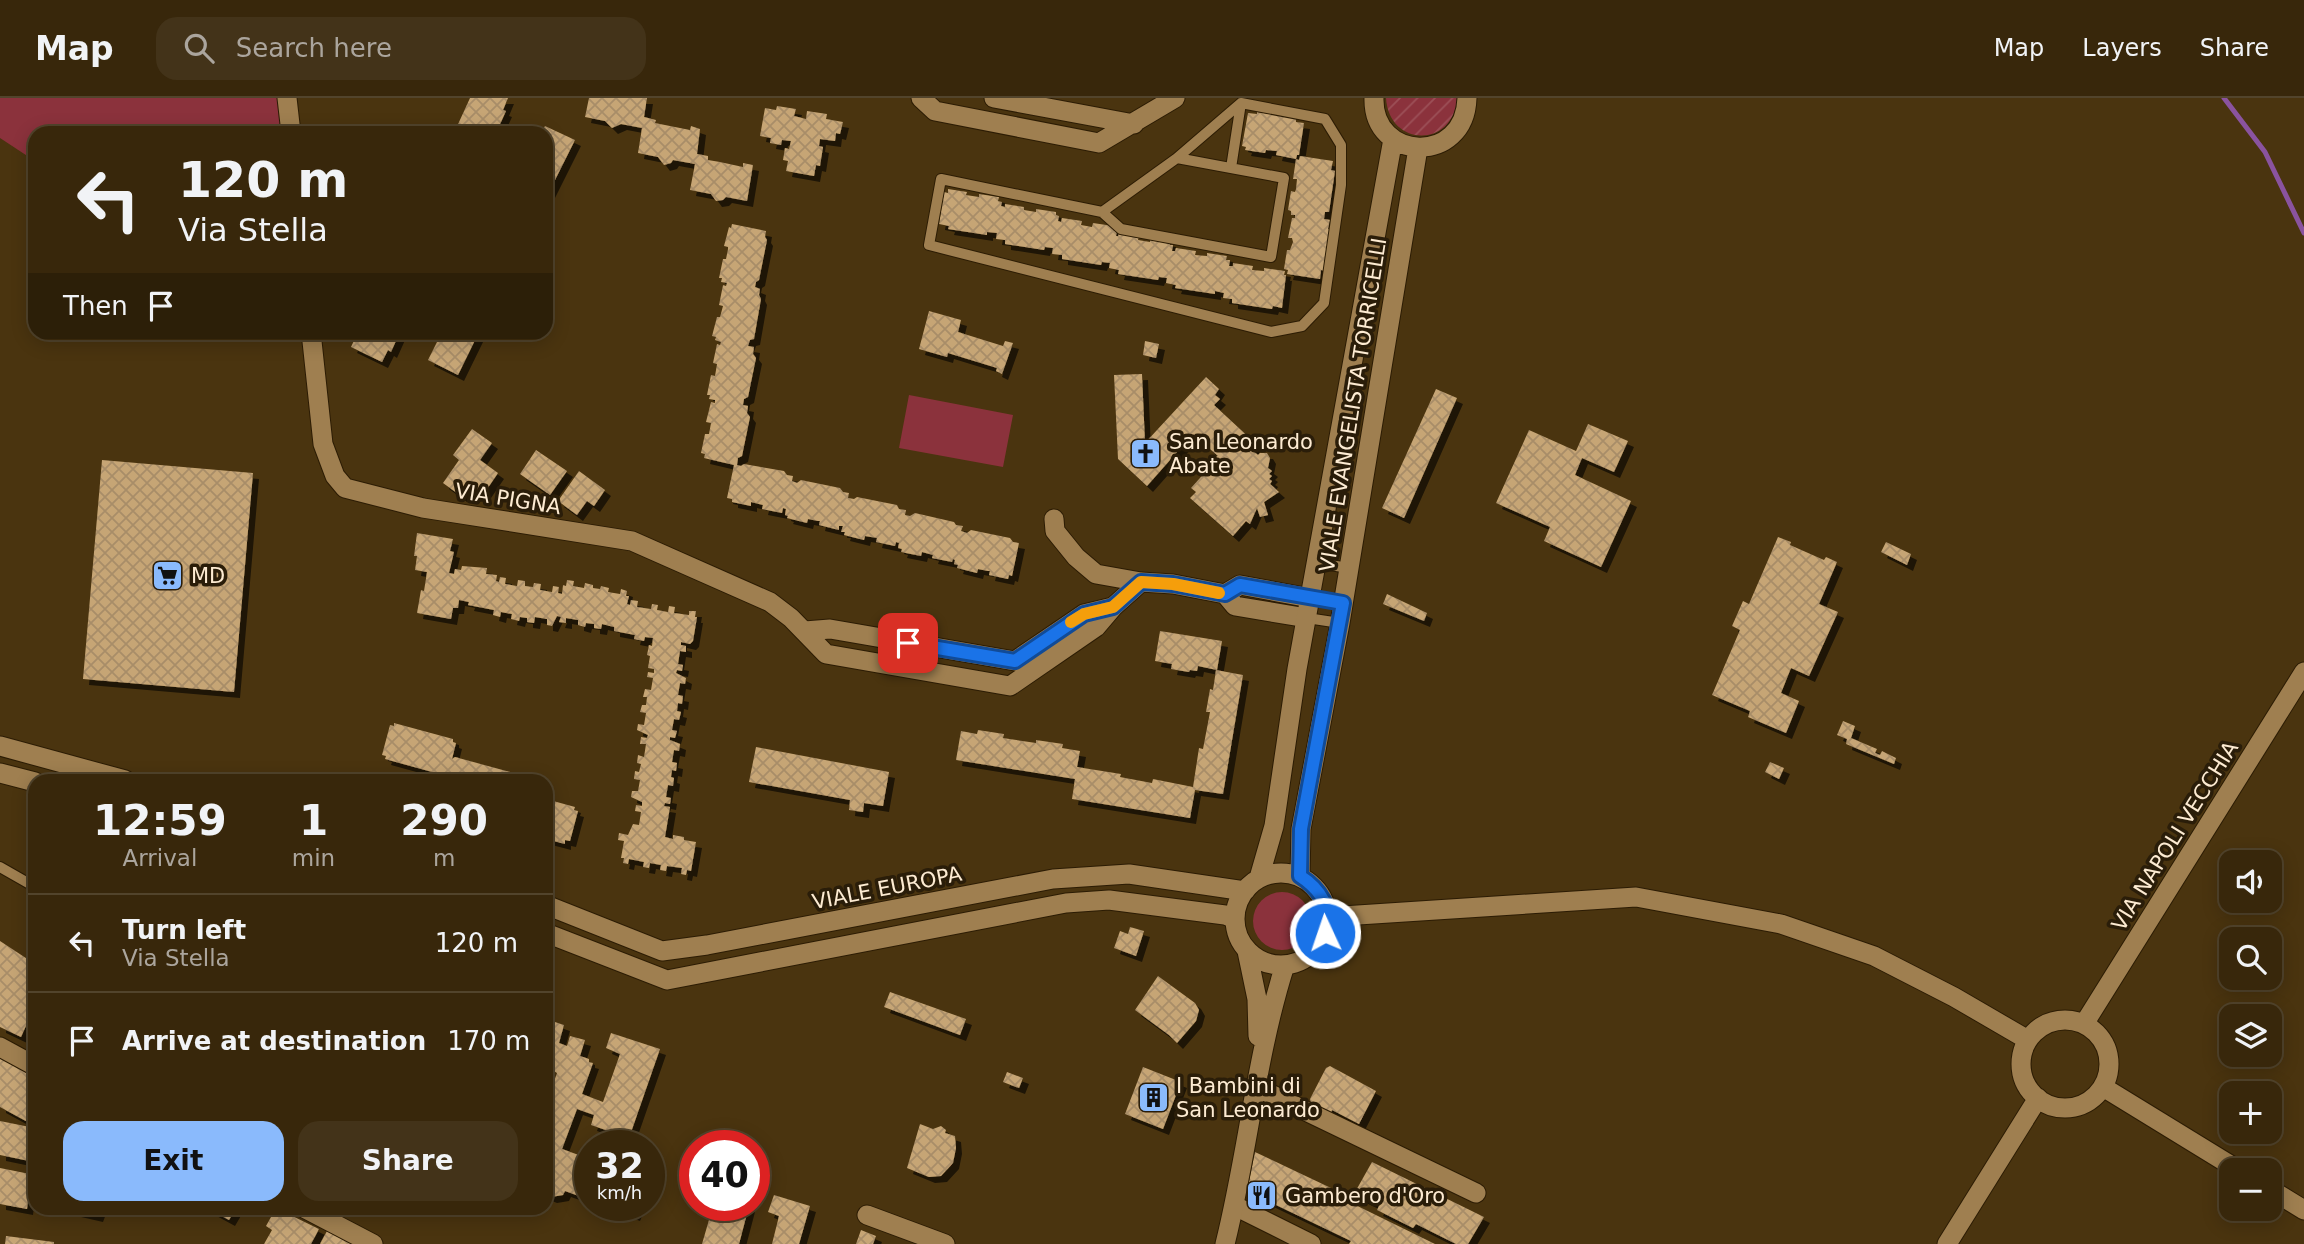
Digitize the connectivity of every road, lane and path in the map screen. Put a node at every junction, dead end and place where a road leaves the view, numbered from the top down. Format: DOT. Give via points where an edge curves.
graph roads {
  1 [pos="288,98"];
  2 [pos="921,98"];
  3 [pos="993,98"];
  4 [pos="1175,98"];
  5 [pos="1467,98"];
  6 [pos="1369,99"];
  7 [pos="1241,103"];
  8 [pos="1033,105"];
  9 [pos="1134,124"];
  10 [pos="290,126"];
  11 [pos="1030,130"];
  12 [pos="1393,139"];
  13 [pos="1418,148"];
  14 [pos="1177,158"];
  15 [pos="1231,168"];
  16 [pos="1102,212"];
  17 [pos="312,340"];
  18 [pos="1054,519"];
  19 [pos="1317,563"];
  20 [pos="1349,568"];
  21 [pos="1141,582"];
  22 [pos="1225,594"];
  23 [pos="1310,598"];
  24 [pos="1343,603"];
  25 [pos="1113,607"];
  26 [pos="1307,618"];
  27 [pos="1340,623"];
  28 [pos="804,631"];
  29 [pos="960,653"];
  30 [pos="2304,672"];
  31 [pos="954,676"];
  32 [pos="0,746"];
  33 [pos="0,772"];
  34 [pos="103,774"];
  35 [pos="28,780"];
  36 [pos="0,867"];
  37 [pos="1300,876"];
  38 [pos="28,883"];
  39 [pos="1252,885"];
  40 [pos="553,908"];
  41 [pos="859,916"];
  42 [pos="1327,917"];
  43 [pos="1235,919"];
  44 [pos="553,936"];
  45 [pos="863,942"];
  46 [pos="1247,951"];
  47 [pos="1285,965"];
  48 [pos="2084,1024"];
  49 [pos="2028,1040"];
  50 [pos="0,1047"];
  51 [pos="28,1062"];
  52 [pos="1258,1080"];
  53 [pos="2103,1087"];
  54 [pos="2038,1098"];
  55 [pos="2219,1158"];
  56 [pos="1476,1193"];
  57 [pos="2282,1196"];
  58 [pos="1235,1206"];
  59 [pos="2304,1210"];
  60 [pos="317,1215"];
  61 [pos="867,1215"];
  62 [pos="373,1244"];
  63 [pos="945,1244"];
  64 [pos="1225,1244"];
  65 [pos="1311,1244"];
  66 [pos="1947,1244"];
  1 -- 10 [label="street"];
  2 -- 11 [label="street" via="935,111"];
  3 -- 8 [label="street"];
  4 -- 9 [label="street"];
  5 -- 13 [label="street" via="1460,127 1449,139"];
  6 -- 12 [label="street" via="1381,126"];
  7 -- 14 [label="lane"];
  7 -- 15 [label="lane"];
  7 -- 16 [label="lane" via="1325,119 1341,145 1341,185 1324,303 1302,326 1271,332 929,245 941,179"];
  8 -- 9 [label="street"];
  8 -- 11 [label="lane"];
  9 -- 11 [label="street" via="1100,142"];
  12 -- 13 [label="street"];
  12 -- 19 [label="street, VIALE EVANGELISTA TORRICELLI"];
  13 -- 20 [label="street, VIALE EVANGELISTA TORRICELLI"];
  14 -- 15 [label="lane"];
  14 -- 16 [label="lane"];
  15 -- 16 [label="lane" via="1284,178 1271,257 1121,229"];
  17 -- 28 [label="street, VIA PIGNA" via="323,444 335,476 345,488 423,508 632,541 770,602"];
  18 -- 21 [label="street" via="1055,531 1096,574"];
  19 -- 20 [label="lane"];
  19 -- 23 [label="street, VIALE EVANGELISTA TORRICELLI"];
  20 -- 24 [label="street, VIALE EVANGELISTA TORRICELLI"];
  21 -- 22 [label="street"];
  21 -- 25 [label="street, VIA PIGNA"];
  22 -- 23 [label="street" via="1240,585"];
  22 -- 26 [label="street" via="1235,606"];
  23 -- 24 [label="lane"];
  23 -- 26 [label="street, VIALE EVANGELISTA TORRICELLI"];
  24 -- 27 [label="street, VIALE EVANGELISTA TORRICELLI"];
  25 -- 29 [label="street" via="1084,614 1015,661"];
  25 -- 31 [label="street, VIA PIGNA" via="1096,628 1010,686"];
  26 -- 27 [label="lane"];
  26 -- 39 [label="street, VIALE EVANGELISTA TORRICELLI" via="1274,826"];
  27 -- 37 [label="street, VIALE EVANGELISTA TORRICELLI" via="1301,829"];
  28 -- 29 [label="street" via="830,629"];
  28 -- 31 [label="street, VIA PIGNA" via="826,654"];
  29 -- 31 [label="lane"];
  30 -- 48 [label="street, VIA NAPOLI VECCHIA"];
  32 -- 34 [label="street"];
  33 -- 35 [label="street"];
  36 -- 38 [label="lane"];
  37 -- 39 [label="street" via="1272,873"];
  37 -- 42 [label="street" via="1322,896"];
  39 -- 41 [label="street, VIALE EUROPA" via="1129,874 1053,879"];
  39 -- 43 [label="street, VIALE EVANGELISTA TORRICELLI" via="1236,908"];
  40 -- 41 [label="street, VIALE EUROPA" via="663,950"];
  41 -- 45 [label="lane"];
  42 -- 47 [label="street" via="1322,941 1313,953"];
  42 -- 49 [label="street" via="1636,897 1781,924 1874,956"];
  43 -- 45 [label="street" via="1122,901 1066,902"];
  43 -- 46 [label="street"];
  44 -- 45 [label="street" via="667,980"];
  46 -- 47 [label="street" via="1271,964"];
  46 -- 52 [label="street" via="1257,999"];
  47 -- 52 [label="street"];
  48 -- 49 [label="street" via="2050,1022"];
  48 -- 53 [label="street" via="2106,1046 2109,1067"];
  49 -- 54 [label="street" via="2021,1068"];
  50 -- 51 [label="street"];
  52 -- 56 [label="street"];
  52 -- 58 [label="street"];
  53 -- 54 [label="street" via="2073,1107"];
  53 -- 55 [label="street"];
  54 -- 66 [label="street"];
  57 -- 59 [label="street"];
  58 -- 64 [label="street"];
  58 -- 65 [label="street"];
  60 -- 62 [label="street"];
  61 -- 63 [label="street"];
}
